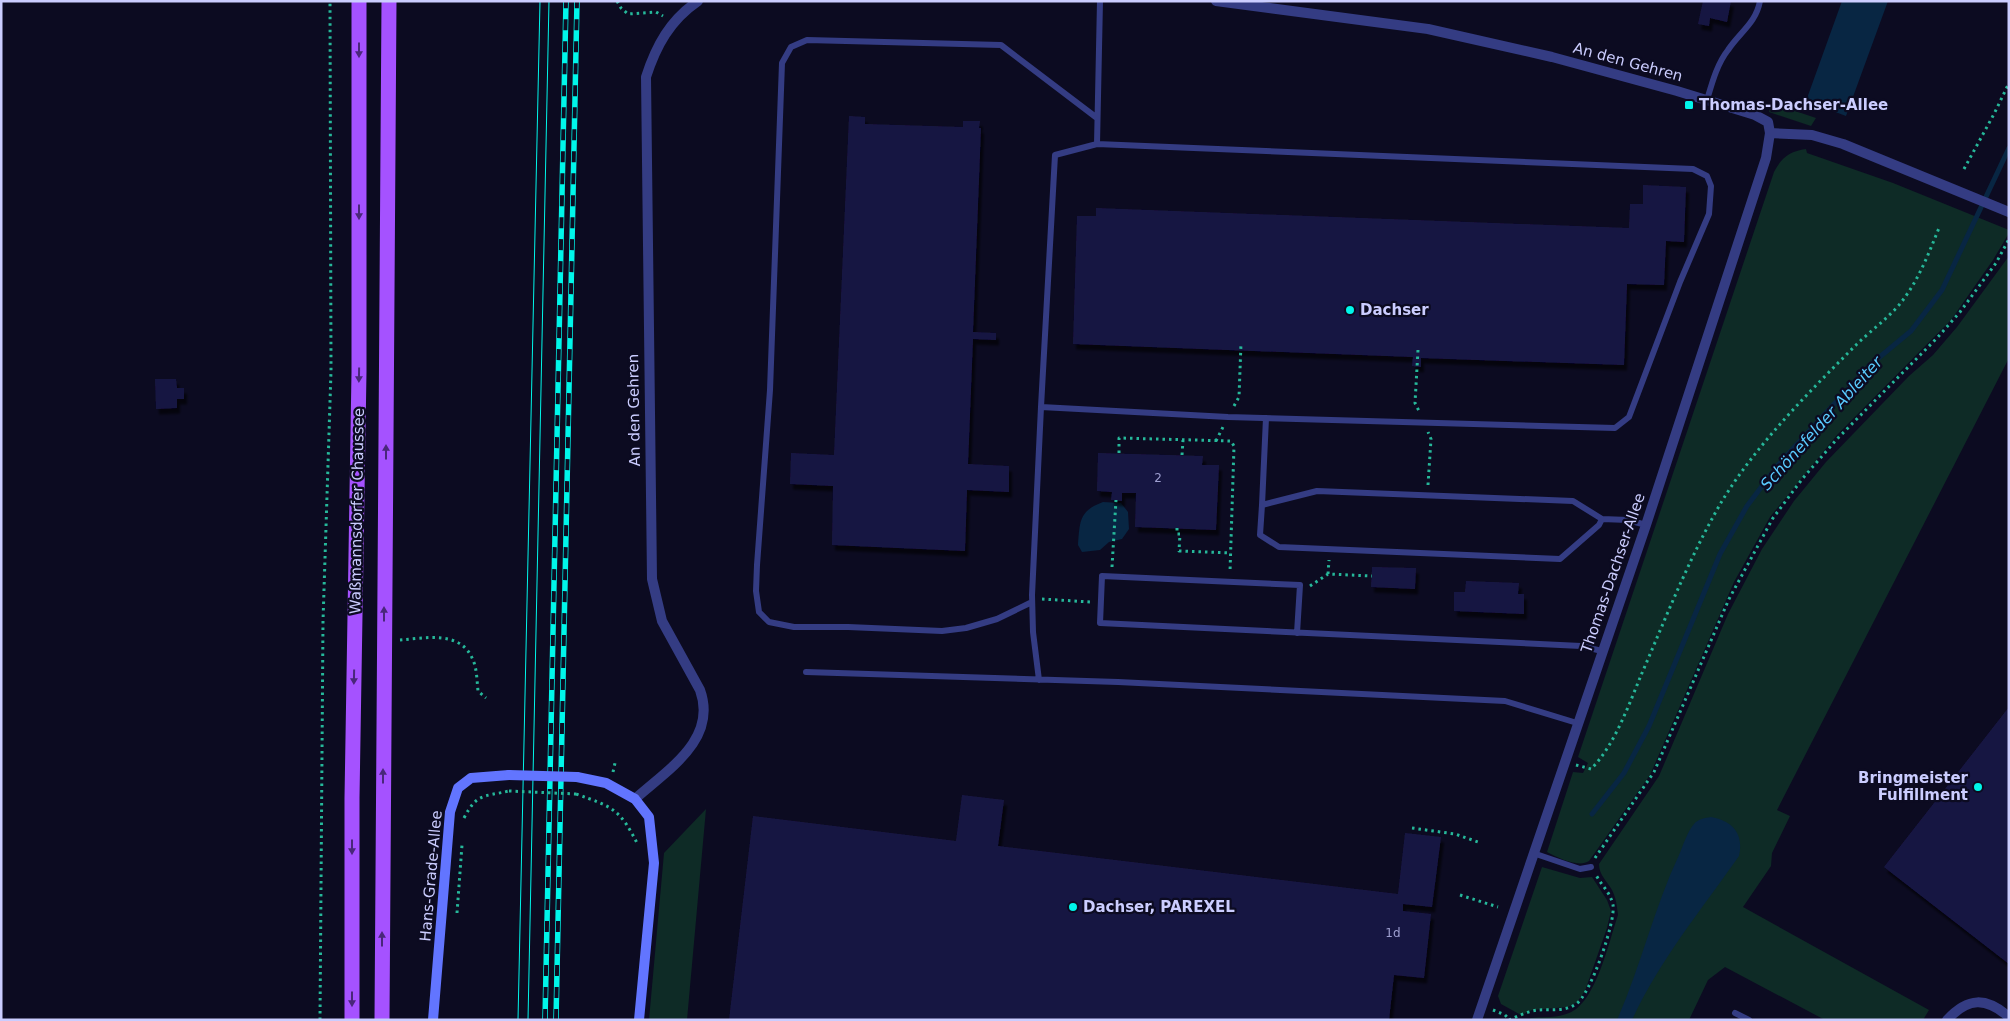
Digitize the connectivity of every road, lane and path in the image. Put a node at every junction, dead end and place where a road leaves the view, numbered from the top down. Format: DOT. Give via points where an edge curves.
graph roads {
  1 [pos="330,1"];
  2 [pos="359,1"];
  3 [pos="389,1"];
  4 [pos="617,1"];
  5 [pos="698,1"];
  6 [pos="1100,1"];
  7 [pos="1216,1"];
  8 [pos="1760,1"];
  9 [pos="672,22"];
  10 [pos="2009,83"];
  11 [pos="1707,100"];
  12 [pos="1098,118"];
  13 [pos="1770,133"];
  14 [pos="1097,144"];
  15 [pos="1964,169"];
  16 [pos="2009,212"];
  17 [pos="1939,228"];
  18 [pos="2009,240"];
  19 [pos="1241,343"];
  20 [pos="1041,407"];
  21 [pos="1228,417"];
  22 [pos="1266,418"];
  23 [pos="1183,440"];
  24 [pos="1216,441"];
  25 [pos="1119,453"];
  26 [pos="1182,456"];
  27 [pos="1116,500"];
  28 [pos="1262,505"];
  29 [pos="1602,519"];
  30 [pos="1646,525"];
  31 [pos="1177,528"];
  32 [pos="1231,553"];
  33 [pos="1113,560"];
  34 [pos="1372,576"];
  35 [pos="1230,582"];
  36 [pos="1299,593"];
  37 [pos="1032,600"];
  38 [pos="1101,602"];
  39 [pos="1297,633"];
  40 [pos="384,640"];
  41 [pos="1602,651"];
  42 [pos="806,672"];
  43 [pos="1039,680"];
  44 [pos="486,698"];
  45 [pos="1577,723"];
  46 [pos="1583,766"];
  47 [pos="635,799"];
  48 [pos="463,827"];
  49 [pos="1412,828"];
  50 [pos="1478,842"];
  51 [pos="462,843"];
  52 [pos="639,846"];
  53 [pos="1533,853"];
  54 [pos="1591,867"];
  55 [pos="1460,895"];
  56 [pos="1498,907"];
  57 [pos="457,916"];
  58 [pos="1481,1006"];
  59 [pos="1735,1012"];
  60 [pos="2009,1017"];
  61 [pos="320,1020"];
  62 [pos="352,1020"];
  63 [pos="382,1020"];
  64 [pos="434,1020"];
  65 [pos="639,1020"];
  66 [pos="1477,1020"];
  67 [pos="1509,1020"];
  68 [pos="1749,1020"];
  69 [pos="1947,1020"];
  1 -- 61 [label="path" via="331,371 323,621"];
  2 -- 62 [label="main road, Waßmannsdorfer Chaussee, one-way" via="359,372"];
  40 -- 3 [label="main road, Waßmannsdorfer Chaussee, one-way"];
  4 -- 9 [label="path" via="628,14 656,12"];
  5 -- 9 [label="street, An den Gehren"];
  6 -- 12 [label="lane"];
  7 -- 11 [label="street, An den Gehren" via="1428,29 1552,57"];
  8 -- 11 [label="lane" via="1758,13 1727,50"];
  9 -- 47 [label="street, An den Gehren" via="653,53 646,77 652,579 662,621 700,690 705,713 693,746"];
  10 -- 15 [label="path"];
  11 -- 13 [label="street, An den Gehren" via="1756,115 1768,122"];
  12 -- 14 [label="lane"];
  12 -- 37 [label="lane" via="1001,45 807,40 791,47 782,63 770,390 756,565 759,612 769,622 794,627 942,632 997,619"];
  13 -- 16 [label="street" via="1812,135 1843,144"];
  13 -- 30 [label="street, Thomas-Dachser-Allee" via="1766,158"];
  14 -- 20 [label="lane" via="1055,155"];
  14 -- 22 [label="lane" via="1693,169 1707,176 1711,186 1709,214 1629,417 1615,428"];
  17 -- 46 [label="path" via="1917,280 1898,305 1805,397 1757,452 1723,500 1692,556 1603,757 1591,769"];
  18 -- 54 [label="path" via="1960,312 1837,439 1772,518 1729,599 1654,772"];
  19 -- 21 [label="path" via="1239,397"];
  20 -- 21 [label="lane"];
  20 -- 37 [label="lane"];
  21 -- 22 [label="lane"];
  21 -- 24 [label="path"];
  22 -- 28 [label="lane"];
  23 -- 24 [label="path"];
  23 -- 25 [label="path" via="1119,438"];
  23 -- 26 [label="path"];
  24 -- 32 [label="path" via="1231,441 1234,446"];
  27 -- 33 [label="path"];
  28 -- 29 [label="lane" via="1317,491 1573,501"];
  28 -- 29 [label="lane" via="1260,535 1279,547 1550,559 1560,559"];
  29 -- 30 [label="lane" via="1628,520"];
  30 -- 41 [label="street, Thomas-Dachser-Allee"];
  31 -- 32 [label="path" via="1179,551"];
  32 -- 35 [label="path"];
  34 -- 36 [label="path" via="1328,574"];
  35 -- 36 [label="lane" via="1300,585"];
  35 -- 38 [label="lane" via="1102,576"];
  36 -- 39 [label="lane"];
  37 -- 38 [label="path"];
  37 -- 43 [label="lane"];
  38 -- 39 [label="lane" via="1100,623"];
  39 -- 41 [label="lane" via="1581,646"];
  40 -- 44 [label="path" via="446,638 462,643 474,660 478,691"];
  63 -- 40 [label="main road, Waßmannsdorfer Chaussee, one-way"];
  41 -- 45 [label="street, Thomas-Dachser-Allee"];
  42 -- 43 [label="lane"];
  43 -- 45 [label="lane" via="1505,701"];
  45 -- 53 [label="street, Thomas-Dachser-Allee"];
  47 -- 64 [label="street, Hans-Grade-Allee, bridge" via="606,783 577,777 510,775 471,778 458,788 450,812"];
  47 -- 65 [label="street, Hans-Grade-Allee" via="649,817 654,863"];
  48 -- 52 [label="path, bridge" via="472,802 481,797 509,791 576,794 609,805 627,823"];
  49 -- 50 [label="path" via="1455,834"];
  51 -- 57 [label="path"];
  53 -- 54 [label="lane" via="1580,869"];
  53 -- 58 [label="street, Thomas-Dachser-Allee"];
  54 -- 67 [label="path" via="1608,890 1614,914 1592,983 1584,997 1572,1007 1538,1010"];
  55 -- 56 [label="path"];
  58 -- 66 [label="street, Thomas-Dachser-Allee"];
  58 -- 67 [label="path" via="1505,1015"];
  59 -- 68 [label="lane"];
  60 -- 69 [label="street" via="1992,1004 1983,1002 1964,1005"];
}
